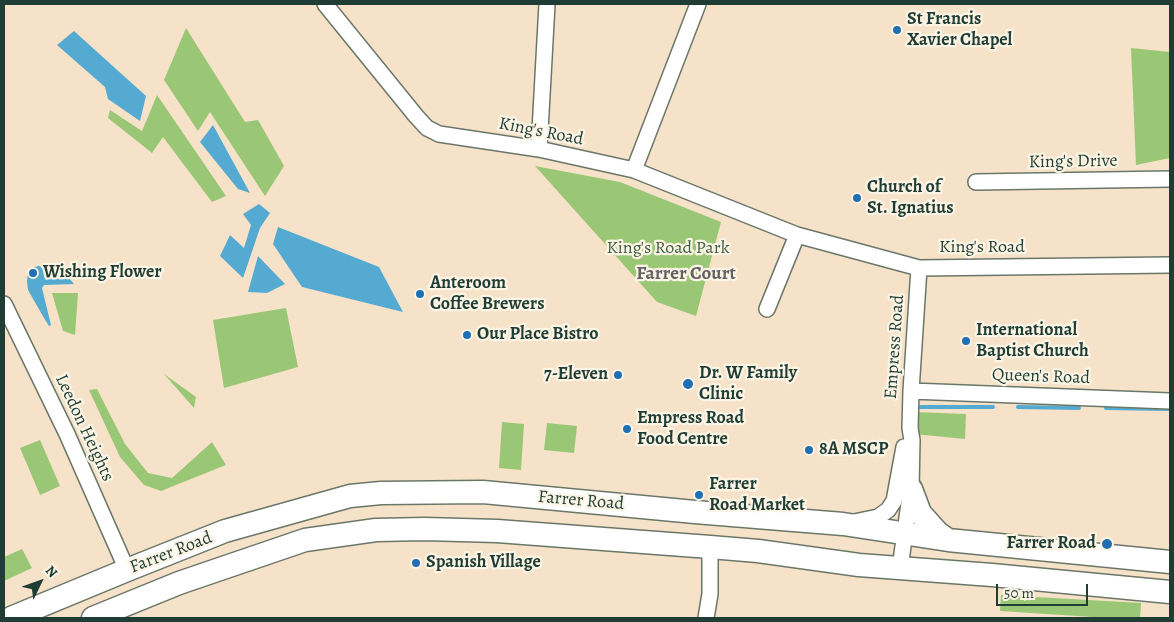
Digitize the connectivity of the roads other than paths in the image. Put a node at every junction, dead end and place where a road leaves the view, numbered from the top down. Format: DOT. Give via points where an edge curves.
graph roads {
  1 [pos="325,4"];
  2 [pos="547,4"];
  3 [pos="698,4"];
  4 [pos="539,149"];
  5 [pos="634,170"];
  6 [pos="1170,179"];
  7 [pos="976,182"];
  8 [pos="797,236"];
  9 [pos="1170,265"];
  10 [pos="919,268"];
  11 [pos="4,304"];
  12 [pos="766,309"];
  13 [pos="911,391"];
  14 [pos="1170,401"];
  15 [pos="910,428"];
  16 [pos="911,489"];
  17 [pos="843,524"];
  18 [pos="904,533"];
  19 [pos="948,540"];
  20 [pos="710,547"];
  21 [pos="1170,562"];
  22 [pos="900,568"];
  23 [pos="127,570"];
  24 [pos="1170,592"];
  25 [pos="12,618"];
  26 [pos="93,618"];
  27 [pos="706,618"];
  1 -- 4 [label="street, King's Road" via="427,128 439,134"];
  2 -- 4 [label="street"];
  3 -- 5 [label="street"];
  4 -- 5 [label="street, King's Road"];
  5 -- 8 [label="street, King's Road"];
  6 -- 7 [label="street, King's Drive"];
  8 -- 10 [label="street, King's Road"];
  8 -- 12 [label="street"];
  9 -- 10 [label="street, King's Road"];
  10 -- 13 [label="street, Empress Road"];
  11 -- 23 [label="street, Leedon Heights" via="67,434"];
  13 -- 14 [label="street, Queen's Road"];
  13 -- 15 [label="street, Empress Road"];
  15 -- 16 [label="street, Empress Road"];
  15 -- 17 [label="street, Empress Road" via="905,439 894,501 888,510 878,517"];
  16 -- 18 [label="street, Empress Road"];
  16 -- 19 [label="highway" via="920,513"];
  17 -- 18 [label="highway, Farrer Road"];
  17 -- 23 [label="highway, Farrer Road" via="483,492 381,493 350,496 272,517"];
  18 -- 19 [label="highway, Farrer Road"];
  18 -- 22 [label="street, Empress Road"];
  19 -- 21 [label="highway, Farrer Road"];
  20 -- 22 [label="highway, Farrer Road"];
  20 -- 26 [label="highway, Farrer Road" via="496,531 376,530 305,540 188,580"];
  20 -- 27 [label="street" via="710,594"];
  22 -- 24 [label="highway, Farrer Road"];
  23 -- 25 [label="highway, Farrer Road"];
}
